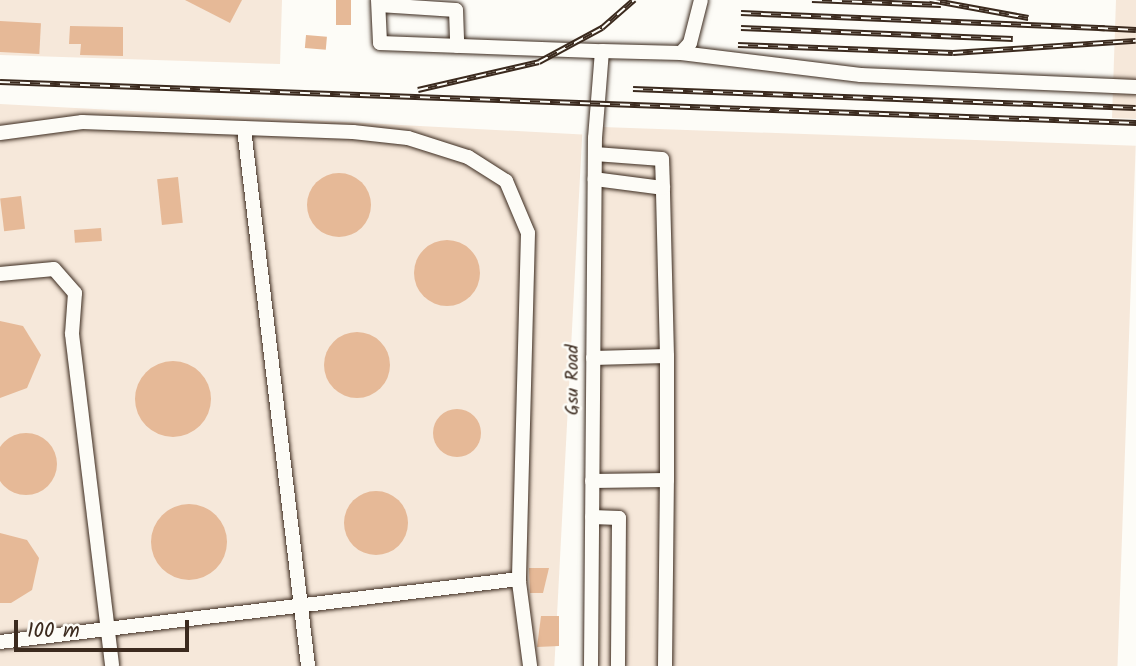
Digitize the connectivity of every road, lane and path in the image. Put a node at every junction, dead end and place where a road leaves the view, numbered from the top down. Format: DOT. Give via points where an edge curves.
graph roads {
  1 [pos="701,0"];
  2 [pos="379,3"];
  3 [pos="457,46"];
  4 [pos="602,51"];
  5 [pos="681,53"];
  6 [pos="1136,87"];
  7 [pos="244,130"];
  8 [pos="0,133"];
  9 [pos="595,154"];
  10 [pos="595,179"];
  11 [pos="663,188"];
  12 [pos="0,274"];
  13 [pos="667,356"];
  14 [pos="593,358"];
  15 [pos="667,480"];
  16 [pos="592,481"];
  17 [pos="592,517"];
  18 [pos="519,579"];
  19 [pos="301,604"];
  20 [pos="107,628"];
  21 [pos="0,642"];
  22 [pos="112,666"];
  23 [pos="308,666"];
  24 [pos="530,666"];
  25 [pos="591,666"];
  26 [pos="618,666"];
  27 [pos="665,666"];
  1 -- 5 [label="street" via="690,43"];
  2 -- 3 [label="street" via="456,10"];
  2 -- 3 [label="street" via="380,43"];
  3 -- 4 [label="street"];
  4 -- 5 [label="street"];
  4 -- 9 [label="street, Gsu Road"];
  5 -- 6 [label="street" via="861,75"];
  7 -- 8 [label="street" via="82,122"];
  7 -- 18 [label="street" via="408,138 468,157 506,181 519,200 529,274"];
  7 -- 19 [label="street"];
  9 -- 10 [label="street, Gsu Road"];
  9 -- 11 [label="street" via="663,159"];
  10 -- 11 [label="street"];
  10 -- 14 [label="street, Gsu Road"];
  11 -- 13 [label="street"];
  12 -- 20 [label="street" via="54,269 75,293 72,334"];
  13 -- 14 [label="street"];
  13 -- 15 [label="street"];
  14 -- 16 [label="street, Gsu Road"];
  15 -- 16 [label="street"];
  15 -- 27 [label="street"];
  16 -- 17 [label="street, Gsu Road"];
  17 -- 25 [label="street, Gsu Road"];
  17 -- 26 [label="street" via="619,518"];
  18 -- 19 [label="street"];
  18 -- 24 [label="street"];
  19 -- 20 [label="street"];
  19 -- 23 [label="street"];
  20 -- 21 [label="street"];
  20 -- 22 [label="street"];
}
